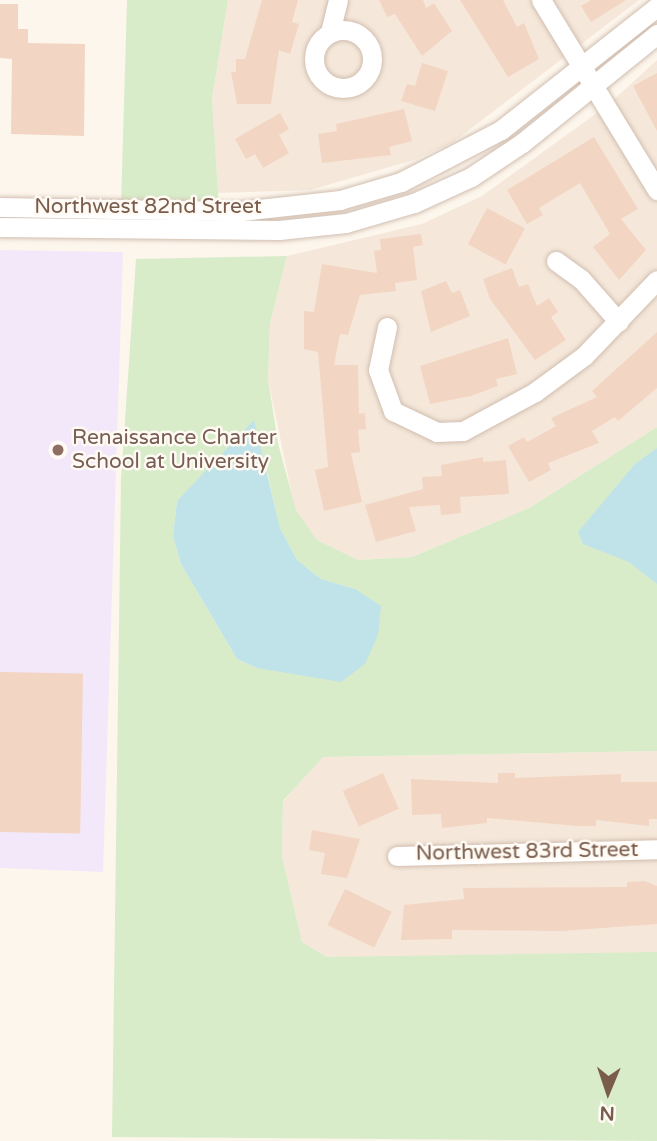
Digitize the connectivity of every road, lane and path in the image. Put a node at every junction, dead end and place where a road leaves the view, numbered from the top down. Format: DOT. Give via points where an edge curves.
graph roads {
  1 [pos="338,0"];
  2 [pos="541,0"];
  3 [pos="657,7"];
  4 [pos="330,33"];
  5 [pos="657,34"];
  6 [pos="582,66"];
  7 [pos="594,86"];
  8 [pos="657,190"];
  9 [pos="0,208"];
  10 [pos="0,227"];
  11 [pos="556,261"];
  12 [pos="657,280"];
  13 [pos="619,322"];
  14 [pos="387,327"];
  15 [pos="657,849"];
  16 [pos="397,856"];
  1 -- 4 [label="street"];
  2 -- 6 [label="street"];
  3 -- 6 [label="street, Northwest 82nd Street"];
  5 -- 7 [label="street, Northwest 82nd Street"];
  6 -- 7 [label="street"];
  6 -- 9 [label="street, Northwest 82nd Street" via="501,130 454,158 401,182 340,200 241,211"];
  7 -- 8 [label="street"];
  7 -- 10 [label="street, Northwest 82nd Street" via="471,177 414,203 346,223 279,230"];
  11 -- 13 [label="street" via="581,279"];
  12 -- 13 [label="street"];
  13 -- 14 [label="street" via="535,392 463,431 437,432 393,411 382,390 378,370"];
  15 -- 16 [label="street, Northwest 83rd Street"];
}
